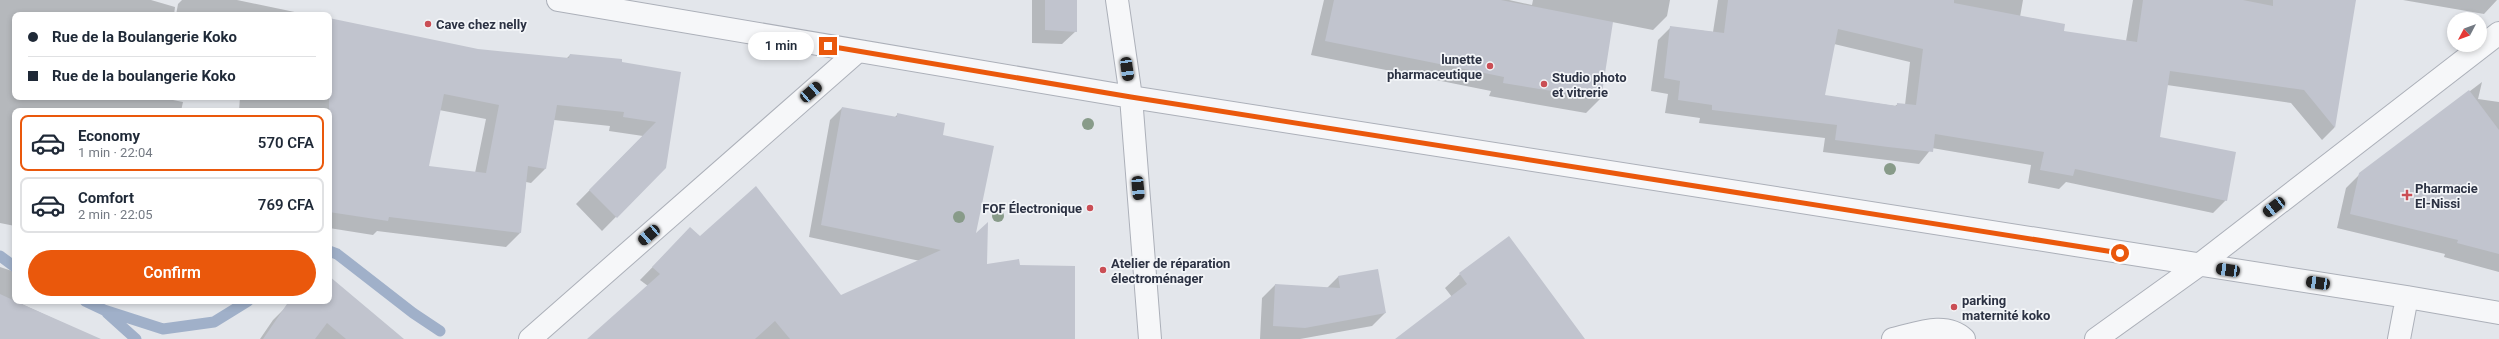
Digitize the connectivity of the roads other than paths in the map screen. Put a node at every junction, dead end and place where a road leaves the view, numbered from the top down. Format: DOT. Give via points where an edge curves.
graph roads {
  1 [pos="558,0"];
  2 [pos="1117,0"];
  3 [pos="2499,33"];
  4 [pos="858,51"];
  5 [pos="1131,97"];
  6 [pos="2198,265"];
  7 [pos="2407,297"];
  8 [pos="2499,313"];
  9 [pos="543,335"];
  10 [pos="1150,339"];
  11 [pos="1893,339"];
  12 [pos="1964,339"];
  13 [pos="2096,339"];
  14 [pos="2399,339"];
  1 -- 4 [label="street"];
  2 -- 5 [label="street"];
  3 -- 6 [label="street"];
  4 -- 5 [label="street"];
  4 -- 9 [label="street"];
  5 -- 6 [label="street"];
  5 -- 10 [label="street"];
  6 -- 7 [label="street"];
  6 -- 13 [label="street"];
  7 -- 8 [label="street"];
  7 -- 14 [label="street"];
  11 -- 12 [label="street" via="1945,328"];
}
